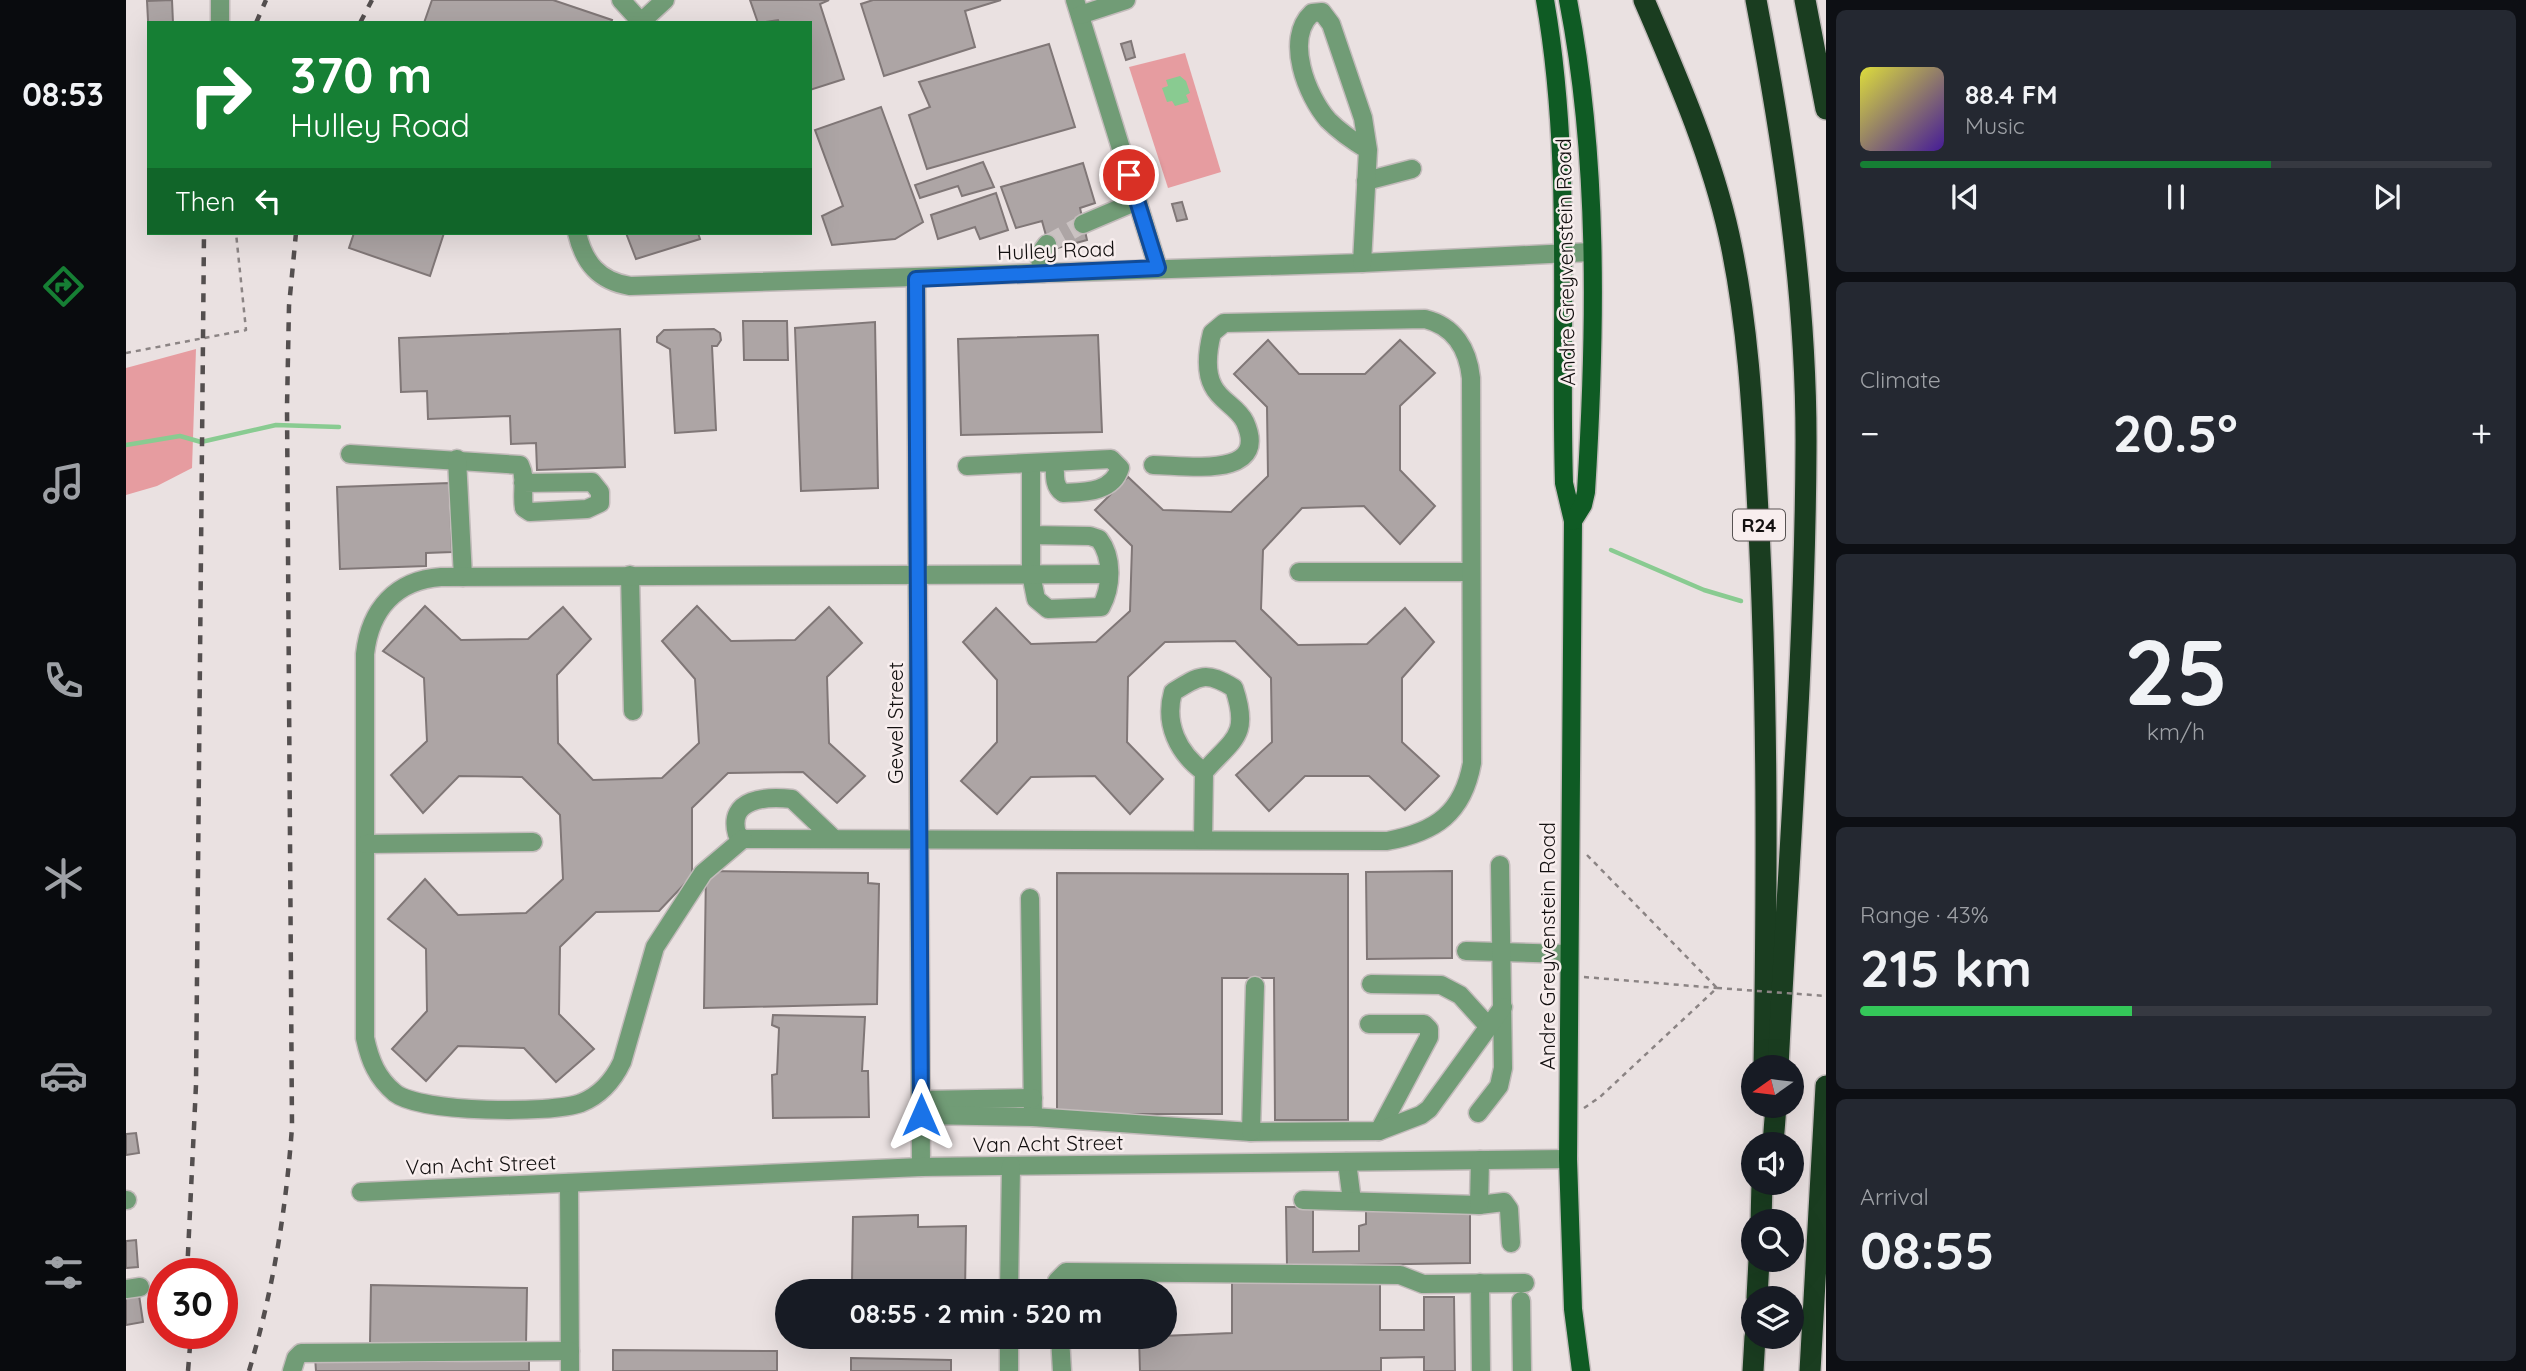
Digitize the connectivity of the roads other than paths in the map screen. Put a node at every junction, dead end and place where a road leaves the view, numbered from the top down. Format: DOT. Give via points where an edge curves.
graph roads {
  1 [pos="220,0"];
  2 [pos="621,0"];
  3 [pos="665,0"];
  4 [pos="1126,0"];
  5 [pos="1545,0"];
  6 [pos="1568,0"];
  7 [pos="1644,0"];
  8 [pos="1756,0"];
  9 [pos="1805,0"];
  10 [pos="1077,8"];
  11 [pos="642,14"];
  12 [pos="220,21"];
  13 [pos="1826,109"];
  14 [pos="1368,150"];
  15 [pos="1412,169"];
  16 [pos="1366,181"];
  17 [pos="1137,201"];
  18 [pos="1083,224"];
  19 [pos="579,241"];
  20 [pos="1047,244"];
  21 [pos="1562,253"];
  22 [pos="1591,253"];
  23 [pos="1362,263"];
  24 [pos="1158,268"];
  25 [pos="1043,273"];
  26 [pos="916,279"];
  27 [pos="350,454"];
  28 [pos="457,459"];
  29 [pos="1055,463"];
  30 [pos="1031,465"];
  31 [pos="1153,465"];
  32 [pos="967,466"];
  33 [pos="523,483"];
  34 [pos="1573,521"];
  35 [pos="1031,535"];
  36 [pos="1299,572"];
  37 [pos="1471,572"];
  38 [pos="917,574"];
  39 [pos="1031,574"];
  40 [pos="1109,574"];
  41 [pos="630,575"];
  42 [pos="463,577"];
  43 [pos="633,711"];
  44 [pos="1204,772"];
  45 [pos="833,838"];
  46 [pos="918,838"];
  47 [pos="743,839"];
  48 [pos="1203,840"];
  49 [pos="533,842"];
  50 [pos="366,844"];
  51 [pos="1500,865"];
  52 [pos="1030,898"];
  53 [pos="1466,951"];
  54 [pos="1502,953"];
  55 [pos="1569,954"];
  56 [pos="1371,984"];
  57 [pos="1255,986"];
  58 [pos="1503,1007"];
  59 [pos="1369,1024"];
  60 [pos="1489,1027"];
  61 [pos="1764,1055"];
  62 [pos="1779,1055"];
  63 [pos="1826,1086"];
  64 [pos="1033,1098"];
  65 [pos="921,1108"];
  66 [pos="1478,1113"];
  67 [pos="1033,1117"];
  68 [pos="1379,1131"];
  69 [pos="1251,1132"];
  70 [pos="1568,1159"];
  71 [pos="1480,1160"];
  72 [pos="1347,1162"];
  73 [pos="1011,1166"];
  74 [pos="921,1167"];
  75 [pos="569,1183"];
  76 [pos="361,1192"];
  77 [pos="1303,1200"];
  78 [pos="1352,1201"];
  79 [pos="1479,1205"];
  80 [pos="1511,1243"];
  81 [pos="1009,1279"];
  82 [pos="1059,1279"];
  83 [pos="1480,1283"];
  84 [pos="1525,1283"];
  85 [pos="1521,1301"];
  86 [pos="1009,1349"];
  87 [pos="1061,1349"];
  88 [pos="1755,1349"];
  89 [pos="570,1351"];
  90 [pos="292,1371"];
  91 [pos="570,1371"];
  92 [pos="1009,1371"];
  93 [pos="1062,1371"];
  94 [pos="1481,1371"];
  95 [pos="1522,1371"];
  96 [pos="1581,1371"];
  97 [pos="1754,1371"];
  98 [pos="1811,1371"];
  1 -- 12 [label="street"];
  2 -- 11 [label="street"];
  3 -- 11 [label="street"];
  4 -- 10 [label="street"];
  5 -- 21 [label="main road, Andre Greyvenstein Road" via="1557,96"];
  6 -- 22 [label="main road, Andre Greyvenstein Road" via="1584,104"];
  7 -- 61 [label="highway, R24" via="1716,184 1747,342 1765,694"];
  8 -- 62 [label="highway" via="1790,211 1807,447"];
  9 -- 13 [label="highway"];
  10 -- 17 [label="street"];
  14 -- 14 [label="street" via="1326,118 1308,82 1299,49 1304,24 1312,13 1328,16 1363,118"];
  14 -- 16 [label="street"];
  15 -- 16 [label="street"];
  16 -- 23 [label="street"];
  17 -- 18 [label="street"];
  17 -- 24 [label="street"];
  19 -- 26 [label="street, Hulley Road" via="587,262 603,278 630,286"];
  20 -- 25 [label="street" via="1039,255"];
  21 -- 22 [label="street, Hulley Road"];
  21 -- 23 [label="street, Hulley Road"];
  21 -- 34 [label="main road, Andre Greyvenstein Road" via="1564,483"];
  22 -- 34 [label="main road, Andre Greyvenstein Road" via="1587,475 1583,505"];
  23 -- 24 [label="street, Hulley Road"];
  24 -- 25 [label="street, Hulley Road"];
  25 -- 26 [label="street, Hulley Road"];
  26 -- 38 [label="street, Gewel Street"];
  27 -- 28 [label="street"];
  28 -- 33 [label="street" via="520,466"];
  28 -- 42 [label="street"];
  29 -- 30 [label="street"];
  30 -- 32 [label="street"];
  30 -- 35 [label="street"];
  31 -- 37 [label="street" via="1225,465 1246,455 1245,422 1219,395 1208,372 1212,333 1224,323 1433,321 1459,341 1470,364"];
  34 -- 55 [label="main road, Andre Greyvenstein Road"];
  35 -- 39 [label="street"];
  35 -- 40 [label="street" via="1100,539 1108,556"];
  36 -- 37 [label="street"];
  37 -- 48 [label="street" via="1472,762 1468,787 1439,824 1414,836 1387,841"];
  38 -- 39 [label="street"];
  38 -- 41 [label="street"];
  38 -- 46 [label="street, Gewel Street"];
  39 -- 40 [label="street"];
  39 -- 40 [label="street" via="1034,591 1048,609 1101,607"];
  41 -- 42 [label="street"];
  41 -- 43 [label="street"];
  42 -- 50 [label="street" via="429,578 404,585 384,603 370,629 365,654"];
  44 -- 44 [label="street" via="1240,733 1243,714 1234,688 1214,675 1195,678 1173,692 1168,709 1173,734 1188,760"];
  44 -- 48 [label="street"];
  45 -- 46 [label="street"];
  45 -- 47 [label="street"];
  45 -- 47 [label="street" via="788,798 761,799 742,807 735,824"];
  46 -- 48 [label="street"];
  46 -- 65 [label="street, Gewel Street"];
  47 -- 50 [label="street" via="707,868 655,947 629,1043 614,1079 602,1091 561,1109 417,1104 397,1095 379,1077 365,1038"];
  49 -- 50 [label="street"];
  51 -- 54 [label="street"];
  52 -- 64 [label="street"];
  53 -- 54 [label="street"];
  54 -- 55 [label="street"];
  54 -- 58 [label="street"];
  55 -- 70 [label="main road, Andre Greyvenstein Road"];
  56 -- 60 [label="street" via="1441,985 1460,995"];
  57 -- 69 [label="street"];
  58 -- 60 [label="street"];
  58 -- 66 [label="street" via="1501,1078"];
  59 -- 68 [label="street" via="1424,1024 1429,1029 1429,1037"];
  60 -- 68 [label="street" via="1429,1109"];
  63 -- 98 [label="highway"];
  64 -- 65 [label="street"];
  64 -- 67 [label="street"];
  65 -- 67 [label="street"];
  65 -- 74 [label="street, Gewel Street"];
  67 -- 69 [label="street"];
  68 -- 69 [label="street"];
  70 -- 71 [label="street, Van Acht Street"];
  70 -- 96 [label="main road, Andre Greyvenstein Road" via="1573,1309"];
  71 -- 72 [label="street, Van Acht Street"];
  71 -- 79 [label="street"];
  72 -- 73 [label="street, Van Acht Street"];
  72 -- 78 [label="street"];
  73 -- 74 [label="street, Van Acht Street"];
  73 -- 81 [label="street"];
  74 -- 75 [label="street, Van Acht Street"];
  75 -- 76 [label="street, Van Acht Street"];
  75 -- 89 [label="street"];
  77 -- 78 [label="street"];
  78 -- 79 [label="street"];
  79 -- 80 [label="street" via="1507,1204"];
  82 -- 83 [label="street" via="1066,1272 1400,1275 1423,1284"];
  83 -- 84 [label="street"];
  83 -- 94 [label="street"];
  85 -- 95 [label="street"];
  86 -- 92 [label="street"];
  87 -- 93 [label="street"];
  88 -- 97 [label="highway"];
  89 -- 90 [label="street" via="301,1353"];
  89 -- 91 [label="street"];
}
